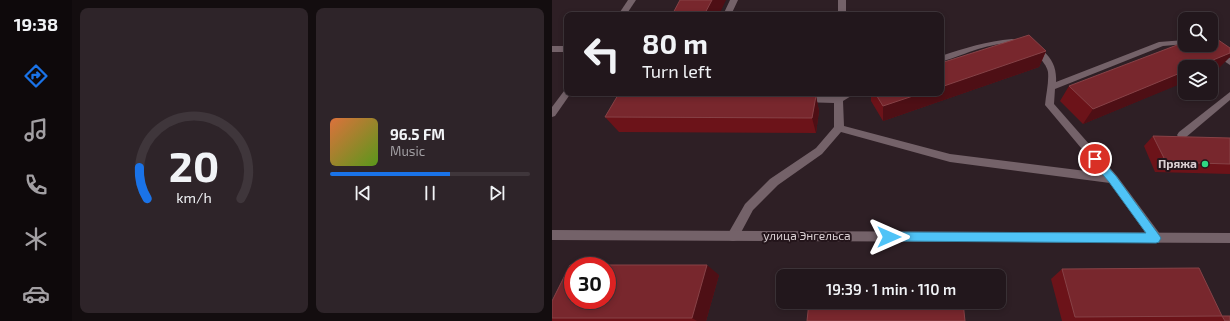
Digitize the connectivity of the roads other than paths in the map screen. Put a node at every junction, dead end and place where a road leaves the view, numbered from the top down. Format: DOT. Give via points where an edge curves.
graph roads {
  1 [pos="632,0"];
  2 [pos="734,0"];
  3 [pos="842,0"];
  4 [pos="624,12"];
  5 [pos="728,12"];
  6 [pos="842,12"];
  7 [pos="1178,43"];
  8 [pos="552,49"];
  9 [pos="564,49"];
  10 [pos="1215,52"];
  11 [pos="944,58"];
  12 [pos="1230,62"];
  13 [pos="1050,88"];
  14 [pos="1230,95"];
  15 [pos="565,96"];
  16 [pos="702,96"];
  17 [pos="838,97"];
  18 [pos="725,100"];
  19 [pos="793,100"];
  20 [pos="552,114"];
  21 [pos="839,128"];
  22 [pos="1182,135"];
  23 [pos="1112,179"];
  24 [pos="552,234"];
  25 [pos="733,236"];
  26 [pos="1156,238"];
  27 [pos="1230,239"];
  1 -- 4 [label="street"];
  2 -- 5 [label="street"];
  3 -- 6 [label="street"];
  7 -- 13 [label="street" via="1162,44"];
  8 -- 9 [label="street"];
  10 -- 12 [label="street"];
  11 -- 13 [label="street" via="994,43 1015,40 1028,43 1042,52 1052,70"];
  13 -- 23 [label="street" via="1049,105"];
  14 -- 22 [label="street"];
  15 -- 20 [label="street"];
  16 -- 18 [label="street"];
  17 -- 19 [label="street"];
  17 -- 21 [label="street"];
  21 -- 23 [label="street" via="950,158"];
  21 -- 25 [label="street" via="819,151 774,182 749,207"];
  23 -- 26 [label="street"];
  24 -- 25 [label="street, улица Энгельса"];
  25 -- 26 [label="street, улица Энгельса"];
  26 -- 27 [label="street, улица Энгельса"];
}
